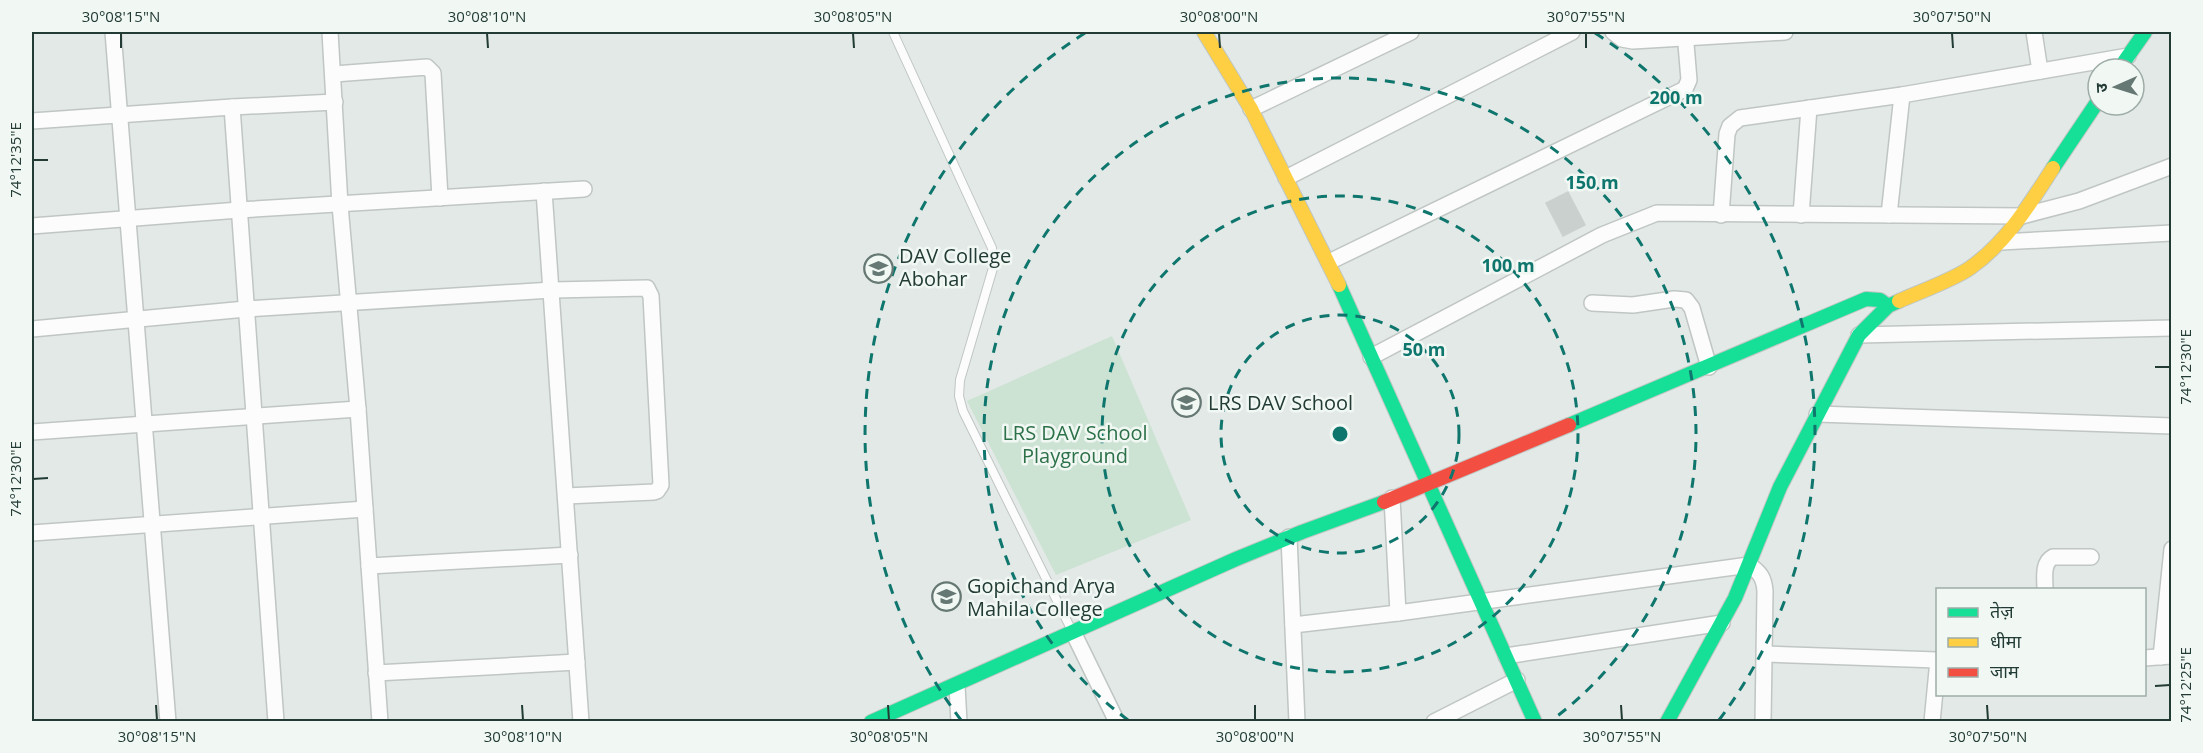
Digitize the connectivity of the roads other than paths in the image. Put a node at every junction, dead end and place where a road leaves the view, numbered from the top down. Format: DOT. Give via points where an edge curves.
graph roads {
  1 [pos="113,32"];
  2 [pos="330,32"];
  3 [pos="893,32"];
  4 [pos="1204,32"];
  5 [pos="1412,32"];
  6 [pos="1572,32"];
  7 [pos="1612,32"];
  8 [pos="1785,32"];
  9 [pos="2034,32"];
  10 [pos="2145,32"];
  11 [pos="1685,35"];
  12 [pos="2128,56"];
  13 [pos="2040,71"];
  14 [pos="334,74"];
  15 [pos="1902,95"];
  16 [pos="335,102"];
  17 [pos="232,107"];
  18 [pos="1809,108"];
  19 [pos="1251,109"];
  20 [pos="119,115"];
  21 [pos="2087,117"];
  22 [pos="32,121"];
  23 [pos="2172,166"];
  24 [pos="1286,178"];
  25 [pos="584,189"];
  26 [pos="544,191"];
  27 [pos="440,198"];
  28 [pos="340,205"];
  29 [pos="240,210"];
  30 [pos="1721,215"];
  31 [pos="1801,215"];
  32 [pos="1888,215"];
  33 [pos="2022,216"];
  34 [pos="127,219"];
  35 [pos="32,226"];
  36 [pos="2172,233"];
  37 [pos="2001,242"];
  38 [pos="1329,262"];
  39 [pos="552,290"];
  40 [pos="348,302"];
  41 [pos="1592,303"];
  42 [pos="1888,306"];
  43 [pos="246,309"];
  44 [pos="136,320"];
  45 [pos="2172,328"];
  46 [pos="32,329"];
  47 [pos="1859,335"];
  48 [pos="1371,357"];
  49 [pos="1709,367"];
  50 [pos="358,409"];
  51 [pos="1817,414"];
  52 [pos="255,416"];
  53 [pos="143,425"];
  54 [pos="2172,426"];
  55 [pos="32,432"];
  56 [pos="1428,484"];
  57 [pos="566,496"];
  58 [pos="1392,498"];
  59 [pos="365,509"];
  60 [pos="262,516"];
  61 [pos="153,525"];
  62 [pos="32,533"];
  63 [pos="1289,537"];
  64 [pos="2172,549"];
  65 [pos="570,555"];
  66 [pos="2091,557"];
  67 [pos="1749,565"];
  68 [pos="369,566"];
  69 [pos="2044,588"];
  70 [pos="1484,603"];
  71 [pos="1398,613"];
  72 [pos="1722,623"];
  73 [pos="1293,625"];
  74 [pos="1073,632"];
  75 [pos="1765,654"];
  76 [pos="1506,656"];
  77 [pos="2166,657"];
  78 [pos="2146,658"];
  79 [pos="1936,660"];
  80 [pos="577,662"];
  81 [pos="1936,672"];
  82 [pos="376,673"];
  83 [pos="1517,680"];
  84 [pos="957,686"];
  85 [pos="168,722"];
  86 [pos="276,722"];
  87 [pos="380,722"];
  88 [pos="581,722"];
  89 [pos="871,722"];
  90 [pos="959,722"];
  91 [pos="1117,722"];
  92 [pos="1298,722"];
  93 [pos="1434,722"];
  94 [pos="1535,722"];
  95 [pos="1667,722"];
  96 [pos="1763,722"];
  97 [pos="1932,722"];
  1 -- 20 [label="street"];
  2 -- 14 [label="street"];
  3 -- 74 [label="lane" via="992,248 993,267 960,380 963,411"];
  4 -- 19 [label="street"];
  5 -- 19 [label="street"];
  6 -- 24 [label="street"];
  7 -- 11 [label="street" via="1633,41"];
  8 -- 11 [label="street"];
  9 -- 13 [label="street"];
  10 -- 12 [label="street"];
  11 -- 38 [label="street" via="1689,80 1681,92"];
  12 -- 13 [label="street"];
  13 -- 15 [label="street"];
  14 -- 16 [label="street"];
  14 -- 27 [label="street" via="430,69"];
  15 -- 18 [label="street"];
  15 -- 32 [label="street"];
  16 -- 17 [label="street"];
  16 -- 28 [label="street"];
  17 -- 20 [label="street"];
  17 -- 29 [label="street"];
  18 -- 30 [label="street" via="1740,118 1730,126"];
  18 -- 31 [label="street"];
  19 -- 24 [label="street"];
  20 -- 22 [label="street"];
  20 -- 34 [label="street"];
  21 -- 33 [label="street"];
  23 -- 33 [label="street" via="2079,201"];
  24 -- 38 [label="street"];
  25 -- 26 [label="street"];
  26 -- 27 [label="street"];
  26 -- 39 [label="street"];
  27 -- 28 [label="street"];
  28 -- 29 [label="street"];
  28 -- 40 [label="street"];
  29 -- 34 [label="street"];
  29 -- 43 [label="street"];
  30 -- 31 [label="street"];
  30 -- 48 [label="street" via="1648,215 1602,235"];
  31 -- 32 [label="street"];
  32 -- 33 [label="street"];
  33 -- 37 [label="street"];
  34 -- 35 [label="street"];
  34 -- 44 [label="street"];
  36 -- 37 [label="street"];
  37 -- 42 [label="street" via="1969,269"];
  38 -- 48 [label="street"];
  39 -- 40 [label="street"];
  39 -- 57 [label="street"];
  39 -- 57 [label="street" via="641,286 651,296 661,486 654,492"];
  40 -- 43 [label="street"];
  40 -- 50 [label="street"];
  41 -- 49 [label="street" via="1633,305 1686,300 1692,308"];
  42 -- 47 [label="street"];
  42 -- 49 [label="street" via="1866,298"];
  43 -- 44 [label="street"];
  43 -- 52 [label="street"];
  44 -- 46 [label="street"];
  44 -- 53 [label="street"];
  45 -- 47 [label="street"];
  47 -- 51 [label="street"];
  48 -- 56 [label="street"];
  49 -- 56 [label="street"];
  50 -- 52 [label="street"];
  50 -- 59 [label="street"];
  51 -- 54 [label="street"];
  51 -- 67 [label="street" via="1780,487"];
  52 -- 53 [label="street"];
  52 -- 60 [label="street"];
  53 -- 55 [label="street"];
  53 -- 61 [label="street"];
  56 -- 58 [label="street"];
  56 -- 70 [label="street"];
  57 -- 65 [label="street"];
  58 -- 63 [label="street"];
  58 -- 71 [label="street"];
  59 -- 60 [label="street"];
  59 -- 68 [label="street"];
  60 -- 61 [label="street"];
  60 -- 86 [label="street"];
  61 -- 62 [label="street"];
  61 -- 85 [label="street"];
  63 -- 73 [label="street"];
  63 -- 74 [label="street"];
  64 -- 77 [label="street"];
  65 -- 68 [label="street"];
  65 -- 80 [label="street"];
  66 -- 69 [label="street" via="2048,560"];
  67 -- 70 [label="street"];
  67 -- 72 [label="street"];
  67 -- 75 [label="street" via="1764,581"];
  68 -- 82 [label="street"];
  70 -- 71 [label="street"];
  70 -- 76 [label="street"];
  71 -- 73 [label="street"];
  72 -- 76 [label="street"];
  72 -- 95 [label="street"];
  73 -- 92 [label="street"];
  74 -- 84 [label="street"];
  74 -- 91 [label="street"];
  75 -- 79 [label="street"];
  75 -- 96 [label="street"];
  76 -- 83 [label="street"];
  77 -- 78 [label="street"];
  80 -- 82 [label="street"];
  80 -- 88 [label="street"];
  81 -- 97 [label="street"];
  82 -- 87 [label="street"];
  83 -- 93 [label="street"];
  83 -- 94 [label="street"];
  84 -- 89 [label="street"];
  84 -- 90 [label="street"];
}
